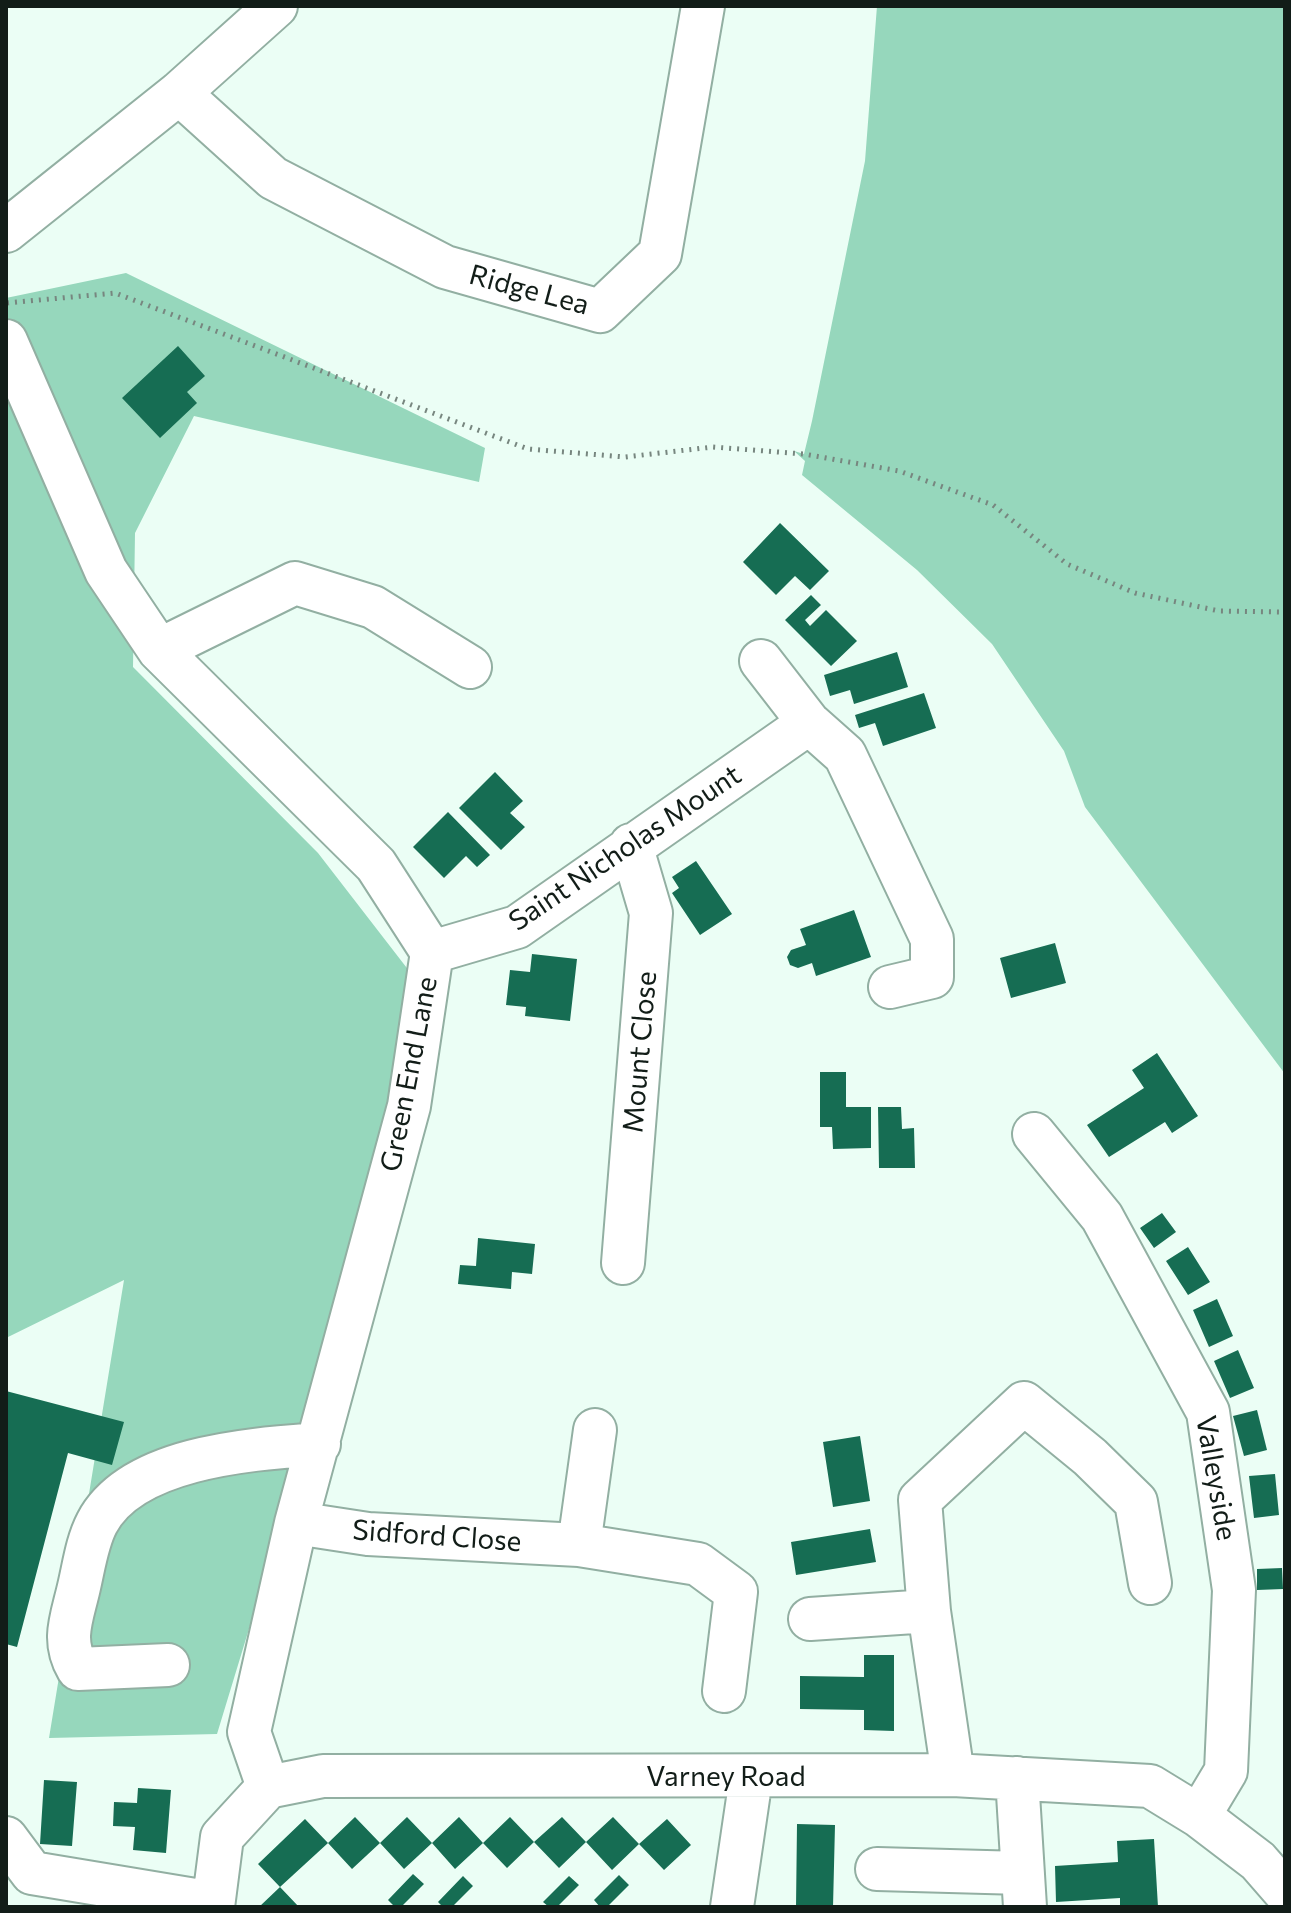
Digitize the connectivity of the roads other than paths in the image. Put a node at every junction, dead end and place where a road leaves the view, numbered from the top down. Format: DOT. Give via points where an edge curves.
graph roads {
  1 [pos="276,6"];
  2 [pos="703,6"];
  3 [pos="179,93"];
  4 [pos="6,231"];
  5 [pos="6,341"];
  6 [pos="159,650"];
  7 [pos="761,661"];
  8 [pos="470,667"];
  9 [pos="809,723"];
  10 [pos="631,845"];
  11 [pos="432,952"];
  12 [pos="890,987"];
  13 [pos="1034,1134"];
  14 [pos="623,1263"];
  15 [pos="595,1430"];
  16 [pos="319,1444"];
  17 [pos="296,1523"];
  18 [pos="579,1545"];
  19 [pos="1150,1583"];
  20 [pos="929,1611"];
  21 [pos="810,1619"];
  22 [pos="168,1665"];
  23 [pos="724,1691"];
  24 [pos="953,1775"];
  25 [pos="751,1778"];
  26 [pos="1017,1778"];
  27 [pos="268,1787"];
  28 [pos="1199,1816"];
  29 [pos="6,1838"];
  30 [pos="877,1869"];
  31 [pos="1024,1890"];
  32 [pos="1285,1892"];
  33 [pos="213,1905"];
  34 [pos="732,1907"];
  1 -- 3 [label="street"];
  2 -- 3 [label="street, Ridge Lea" via="660,254 600,311 445,267 273,178"];
  3 -- 4 [label="street"];
  5 -- 6 [label="street, Green End Lane" via="106,571"];
  6 -- 8 [label="street" via="295,583 373,607"];
  6 -- 11 [label="street, Green End Lane" via="376,865"];
  7 -- 9 [label="street"];
  9 -- 10 [label="street, Saint Nicholas Mount"];
  9 -- 12 [label="street" via="845,755 932,939 932,977"];
  10 -- 11 [label="street, Saint Nicholas Mount" via="517,927"];
  10 -- 14 [label="street, Mount Close" via="651,913"];
  11 -- 16 [label="street, Green End Lane" via="409,1106"];
  13 -- 28 [label="street, Valleyside" via="1102,1217 1208,1412 1234,1590 1226,1771"];
  15 -- 18 [label="street"];
  16 -- 17 [label="street, Green End Lane"];
  16 -- 22 [label="street" via="223,1451 166,1470 126,1491 98,1521 67,1632 70,1655 78,1669"];
  17 -- 18 [label="street, Sidford Close" via="368,1534"];
  17 -- 27 [label="street, Green End Lane" via="249,1732"];
  18 -- 23 [label="street, Sidford Close" via="698,1564 736,1592"];
  19 -- 20 [label="street" via="1136,1502 1024,1403 920,1500"];
  20 -- 21 [label="street"];
  20 -- 24 [label="street"];
  24 -- 25 [label="street, Varney Road"];
  24 -- 26 [label="street, Varney Road"];
  25 -- 27 [label="street, Varney Road" via="323,1776"];
  25 -- 34 [label="street"];
  26 -- 28 [label="street, Varney Road" via="1150,1786"];
  26 -- 31 [label="street"];
  27 -- 33 [label="street" via="222,1837"];
  28 -- 32 [label="street, Varney Road" via="1258,1861"];
  29 -- 33 [label="street" via="32,1873"];
  30 -- 31 [label="street"];
}
